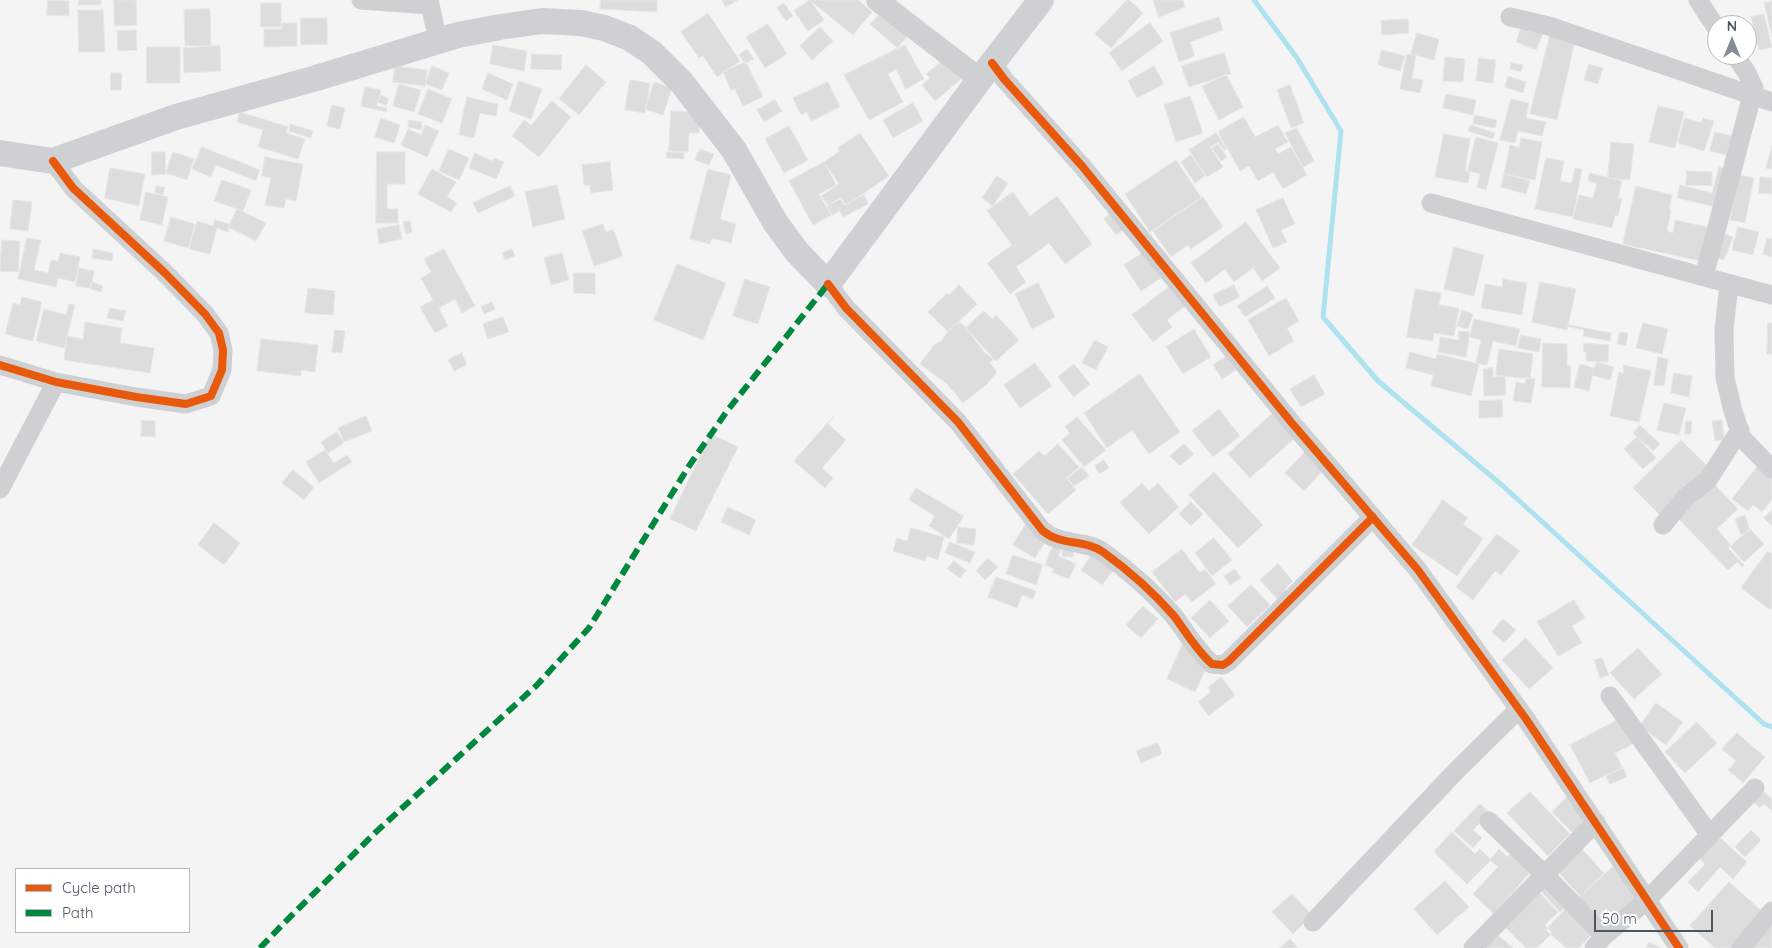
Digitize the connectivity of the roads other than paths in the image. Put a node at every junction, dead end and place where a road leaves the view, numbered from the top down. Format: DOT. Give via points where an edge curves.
graph roads {
  1 [pos="360,0"];
  2 [pos="877,0"];
  3 [pos="1041,0"];
  4 [pos="1698,0"];
  5 [pos="430,2"];
  6 [pos="1708,15"];
  7 [pos="1510,16"];
  8 [pos="438,42"];
  9 [pos="1741,65"];
  10 [pos="986,71"];
  11 [pos="1753,96"];
  12 [pos="1772,102"];
  13 [pos="0,153"];
  14 [pos="53,161"];
  15 [pos="1431,203"];
  16 [pos="1704,276"];
  17 [pos="828,284"];
  18 [pos="1729,284"];
  19 [pos="1772,295"];
  20 [pos="0,365"];
  21 [pos="56,382"];
  22 [pos="1740,430"];
  23 [pos="1772,469"];
  24 [pos="0,489"];
  25 [pos="1373,517"];
  26 [pos="1662,525"];
  27 [pos="1610,696"];
  28 [pos="1519,709"];
  29 [pos="1755,788"];
  30 [pos="1489,821"];
  31 [pos="1596,822"];
  32 [pos="1710,835"];
  33 [pos="1545,875"];
  34 [pos="1648,899"];
  35 [pos="1772,910"];
  36 [pos="1312,922"];
  37 [pos="1599,942"];
  38 [pos="1473,948"];
  39 [pos="1679,948"];
  40 [pos="1741,948"];
  1 -- 5 [label="street"];
  2 -- 10 [label="street"];
  3 -- 10 [label="main road"];
  4 -- 6 [label="street"];
  5 -- 8 [label="street"];
  7 -- 11 [label="street" via="1549,26"];
  8 -- 14 [label="main road" via="176,117"];
  8 -- 17 [label="main road" via="458,35 542,21 581,23 630,38 652,53 682,83 734,150 775,222 797,252"];
  9 -- 11 [label="street" via="1752,82"];
  10 -- 17 [label="main road"];
  10 -- 25 [label="street" via="1004,79 1082,166"];
  11 -- 12 [label="street"];
  11 -- 16 [label="street"];
  13 -- 14 [label="main road"];
  14 -- 21 [label="street" via="73,188 205,314 219,333 223,350 222,370 211,396 186,404"];
  15 -- 16 [label="street"];
  16 -- 18 [label="street"];
  17 -- 25 [label="street" via="846,308 958,422 1042,530 1050,537 1101,550 1144,585 1212,664 1229,662"];
  18 -- 19 [label="street"];
  18 -- 22 [label="street" via="1724,330 1725,378"];
  20 -- 21 [label="street"];
  21 -- 24 [label="street"];
  22 -- 23 [label="street" via="1742,438"];
  22 -- 26 [label="street" via="1708,480 1686,498"];
  25 -- 28 [label="street" via="1418,570"];
  27 -- 32 [label="street"];
  28 -- 31 [label="street"];
  28 -- 36 [label="street"];
  29 -- 32 [label="street"];
  30 -- 33 [label="street"];
  31 -- 33 [label="street"];
  31 -- 34 [label="street"];
  32 -- 34 [label="street"];
  33 -- 37 [label="street"];
  33 -- 38 [label="street"];
  34 -- 37 [label="street"];
  34 -- 39 [label="street"];
  35 -- 40 [label="street"];
}
